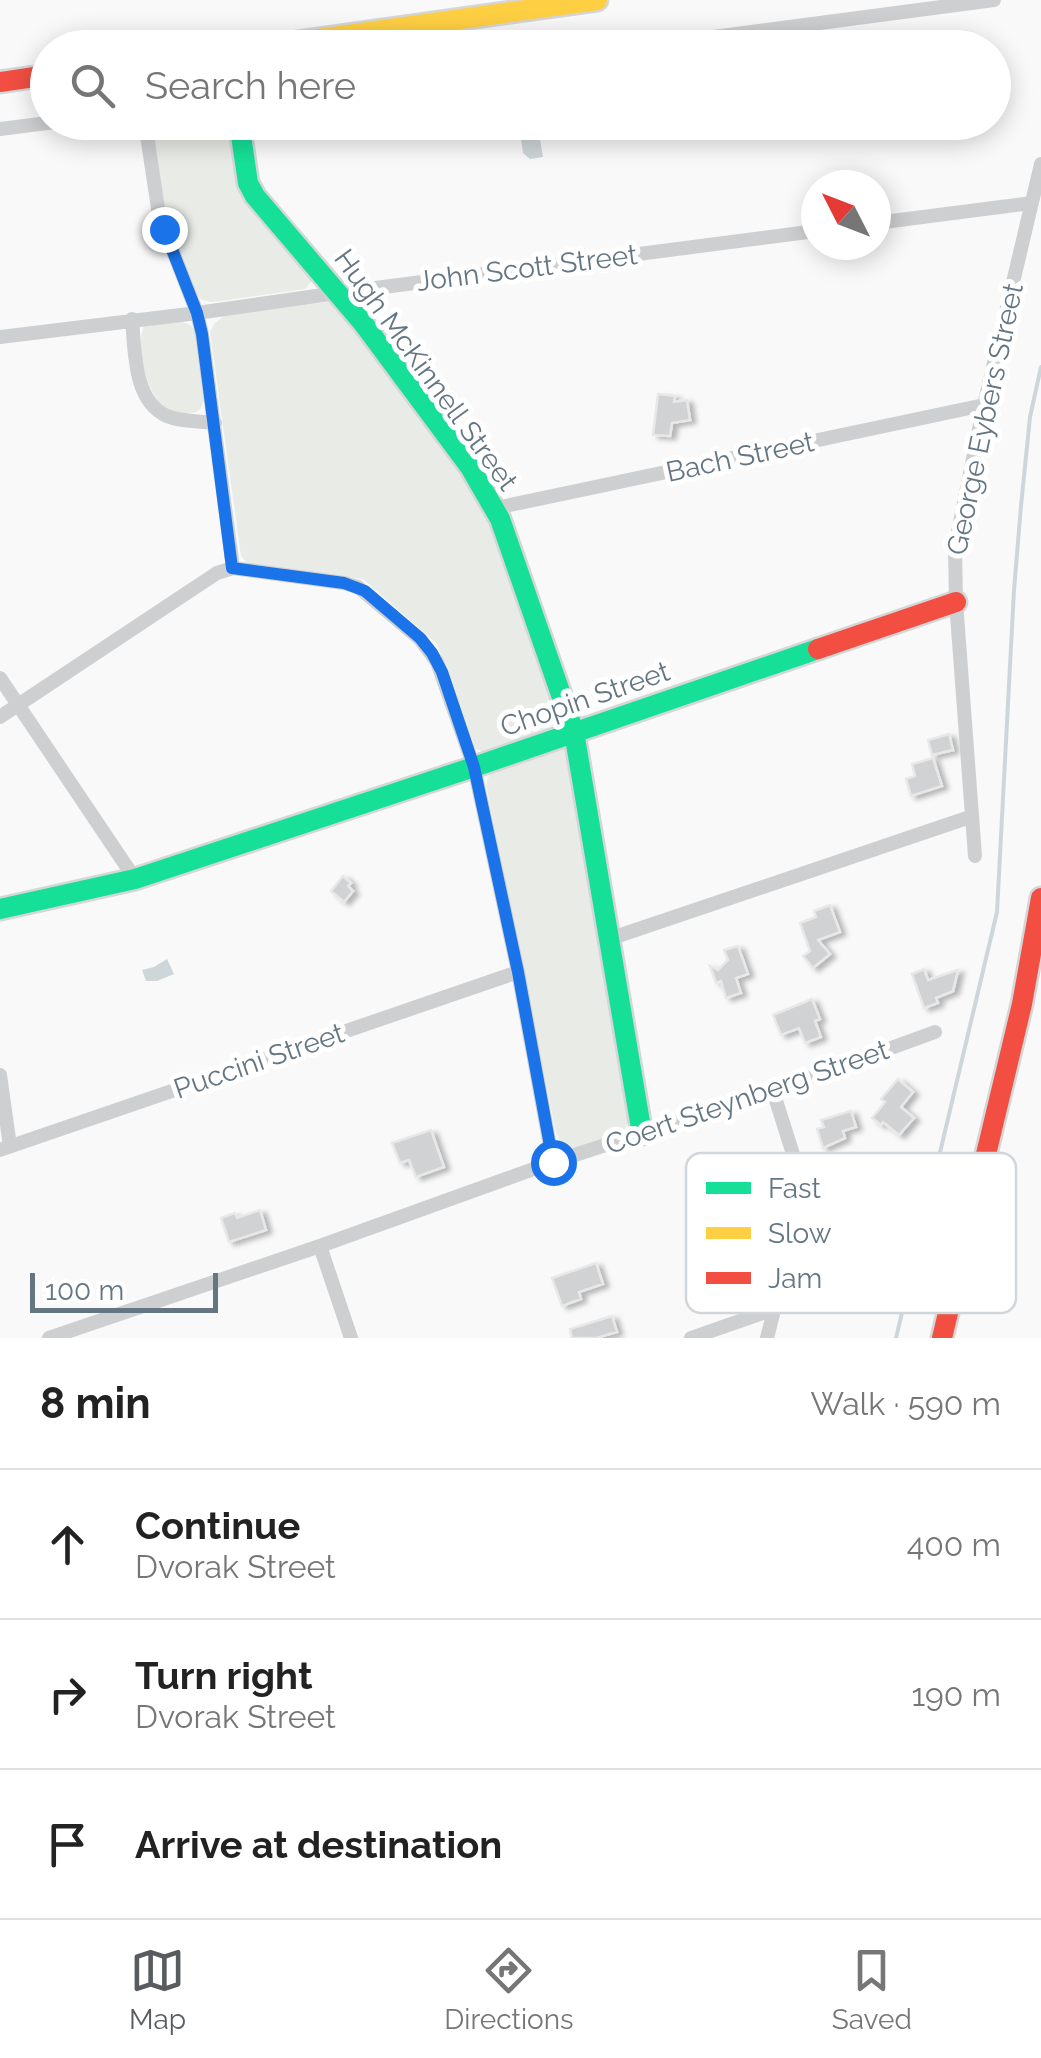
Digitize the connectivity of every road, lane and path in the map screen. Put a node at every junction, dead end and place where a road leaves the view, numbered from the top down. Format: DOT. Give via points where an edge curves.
graph roads {
  1 [pos="597,0"];
  2 [pos="994,0"];
  3 [pos="528,4"];
  4 [pos="367,30"];
  5 [pos="766,30"];
  6 [pos="30,78"];
  7 [pos="0,82"];
  8 [pos="30,126"];
  9 [pos="0,130"];
  10 [pos="147,140"];
  11 [pos="242,140"];
  12 [pos="1041,164"];
  13 [pos="1032,203"];
  14 [pos="891,221"];
  15 [pos="801,233"];
  16 [pos="337,292"];
  17 [pos="197,313"];
  18 [pos="132,319"];
  19 [pos="0,336"];
  20 [pos="984,405"];
  21 [pos="216,423"];
  22 [pos="496,508"];
  23 [pos="232,568"];
  24 [pos="956,602"];
  25 [pos="0,678"];
  26 [pos="18,705"];
  27 [pos="0,718"];
  28 [pos="574,732"];
  29 [pos="474,767"];
  30 [pos="970,817"];
  31 [pos="974,856"];
  32 [pos="136,880"];
  33 [pos="1041,898"];
  34 [pos="0,909"];
  35 [pos="609,939"];
  36 [pos="518,972"];
  37 [pos="935,1032"];
  38 [pos="0,1076"];
  39 [pos="773,1091"];
  40 [pos="642,1134"];
  41 [pos="5,1148"];
  42 [pos="793,1153"];
  43 [pos="986,1153"];
  44 [pos="553,1162"];
  45 [pos="320,1246"];
  46 [pos="763,1313"];
  47 [pos="773,1313"];
  48 [pos="948,1313"];
  49 [pos="48,1338"];
  50 [pos="351,1338"];
  51 [pos="691,1338"];
  52 [pos="768,1338"];
  53 [pos="942,1338"];
  1 -- 3 [label="street"];
  2 -- 5 [label="street"];
  3 -- 4 [label="street"];
  6 -- 7 [label="street"];
  8 -- 9 [label="street"];
  10 -- 17 [label="street" via="160,215"];
  11 -- 16 [label="street, Hugh McKinnell Street" via="252,191"];
  12 -- 13 [label="street, George Eybers Street"];
  13 -- 14 [label="street"];
  13 -- 20 [label="street, George Eybers Street"];
  15 -- 16 [label="street, John Scott Street"];
  16 -- 17 [label="street, John Scott Street"];
  16 -- 22 [label="street, Hugh McKinnell Street"];
  17 -- 18 [label="street, John Scott Street"];
  17 -- 21 [label="street"];
  18 -- 19 [label="street, John Scott Street"];
  18 -- 21 [label="street" via="141,382 156,409 175,419"];
  20 -- 22 [label="street, Bach Street"];
  20 -- 24 [label="street, George Eybers Street" via="956,536"];
  21 -- 23 [label="street"];
  22 -- 28 [label="street, Hugh McKinnell Street"];
  23 -- 26 [label="street" via="206,578"];
  23 -- 29 [label="street" via="351,584 373,597 432,653"];
  24 -- 28 [label="street, Chopin Street"];
  24 -- 30 [label="street, George Eybers Street"];
  25 -- 26 [label="street"];
  26 -- 27 [label="street"];
  26 -- 32 [label="street"];
  28 -- 29 [label="street, Chopin Street"];
  28 -- 35 [label="street, Hugh McKinnell Street"];
  29 -- 32 [label="street, Chopin Street"];
  29 -- 36 [label="street"];
  30 -- 31 [label="street, George Eybers Street"];
  30 -- 35 [label="street"];
  32 -- 34 [label="street, Chopin Street"];
  33 -- 43 [label="street"];
  35 -- 40 [label="street, Hugh McKinnell Street"];
  36 -- 41 [label="street, Puccini Street"];
  36 -- 44 [label="street"];
  37 -- 39 [label="street, Coert Steynberg Street"];
  38 -- 41 [label="street"];
  39 -- 40 [label="street, Coert Steynberg Street"];
  39 -- 42 [label="street"];
  40 -- 44 [label="street, Coert Steynberg Street"];
  44 -- 45 [label="street, Coert Steynberg Street"];
  45 -- 49 [label="street, Coert Steynberg Street"];
  45 -- 50 [label="street"];
  46 -- 51 [label="street"];
  47 -- 52 [label="street"];
  48 -- 53 [label="street"];
}
